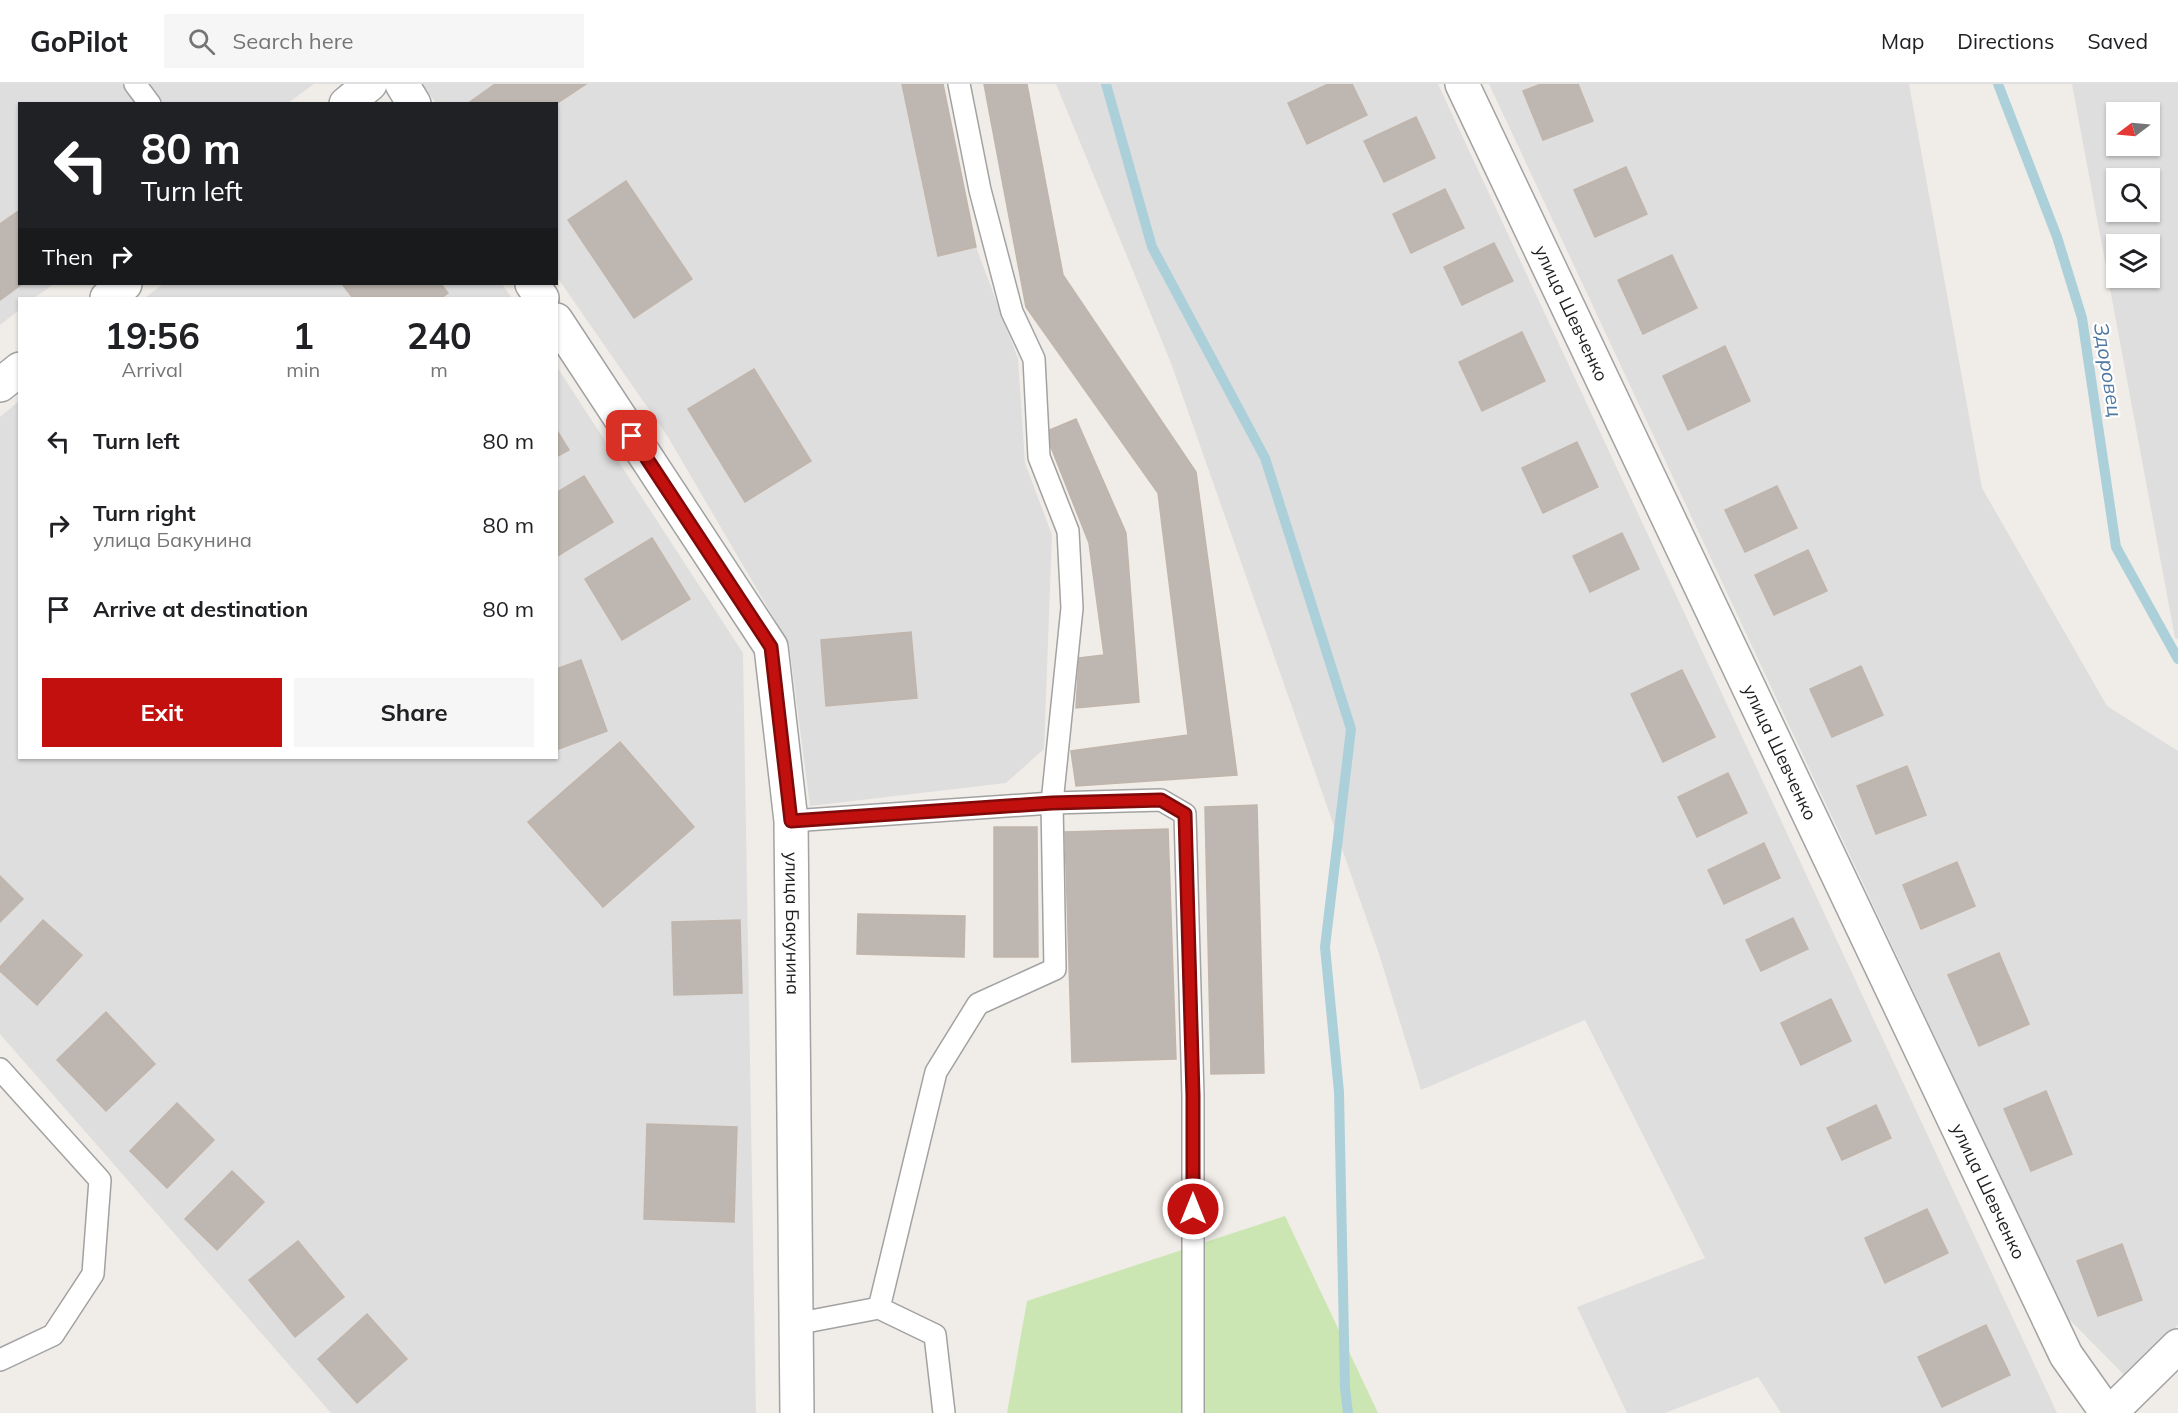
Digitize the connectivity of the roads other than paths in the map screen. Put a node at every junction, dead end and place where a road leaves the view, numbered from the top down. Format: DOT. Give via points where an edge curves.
graph roads {
  1 [pos="135,84"];
  2 [pos="370,84"];
  3 [pos="402,84"];
  4 [pos="959,84"];
  5 [pos="1462,84"];
  6 [pos="148,102"];
  7 [pos="348,102"];
  8 [pos="413,102"];
  9 [pos="124,285"];
  10 [pos="108,297"];
  11 [pos="558,323"];
  12 [pos="18,371"];
  13 [pos="0,385"];
  14 [pos="1052,803"];
  15 [pos="791,821"];
  16 [pos="0,1069"];
  17 [pos="879,1308"];
  18 [pos="795,1324"];
  19 [pos="2178,1346"];
  20 [pos="0,1360"];
  21 [pos="797,1413"];
  22 [pos="944,1413"];
  23 [pos="1194,1413"];
  24 [pos="2108,1413"];
  1 -- 6 [label="lane"];
  2 -- 7 [label="street"];
  3 -- 8 [label="street"];
  4 -- 14 [label="lane" via="980,190 1012,312 1034,359 1039,457 1068,531 1072,608"];
  5 -- 24 [label="street, улица Шевченко" via="2066,1355"];
  9 -- 10 [label="street"];
  11 -- 15 [label="street, улица Бакунина" via="771,647"];
  12 -- 13 [label="street"];
  14 -- 15 [label="lane"];
  14 -- 17 [label="lane" via="1054,969 978,1004 936,1072"];
  14 -- 23 [label="lane" via="1161,800 1185,814 1193,1096"];
  15 -- 18 [label="street, улица Бакунина"];
  16 -- 20 [label="lane" via="100,1180 93,1274 53,1335"];
  17 -- 18 [label="lane"];
  17 -- 22 [label="lane" via="935,1335"];
  18 -- 21 [label="street, улица Бакунина"];
  19 -- 24 [label="street"];
}
